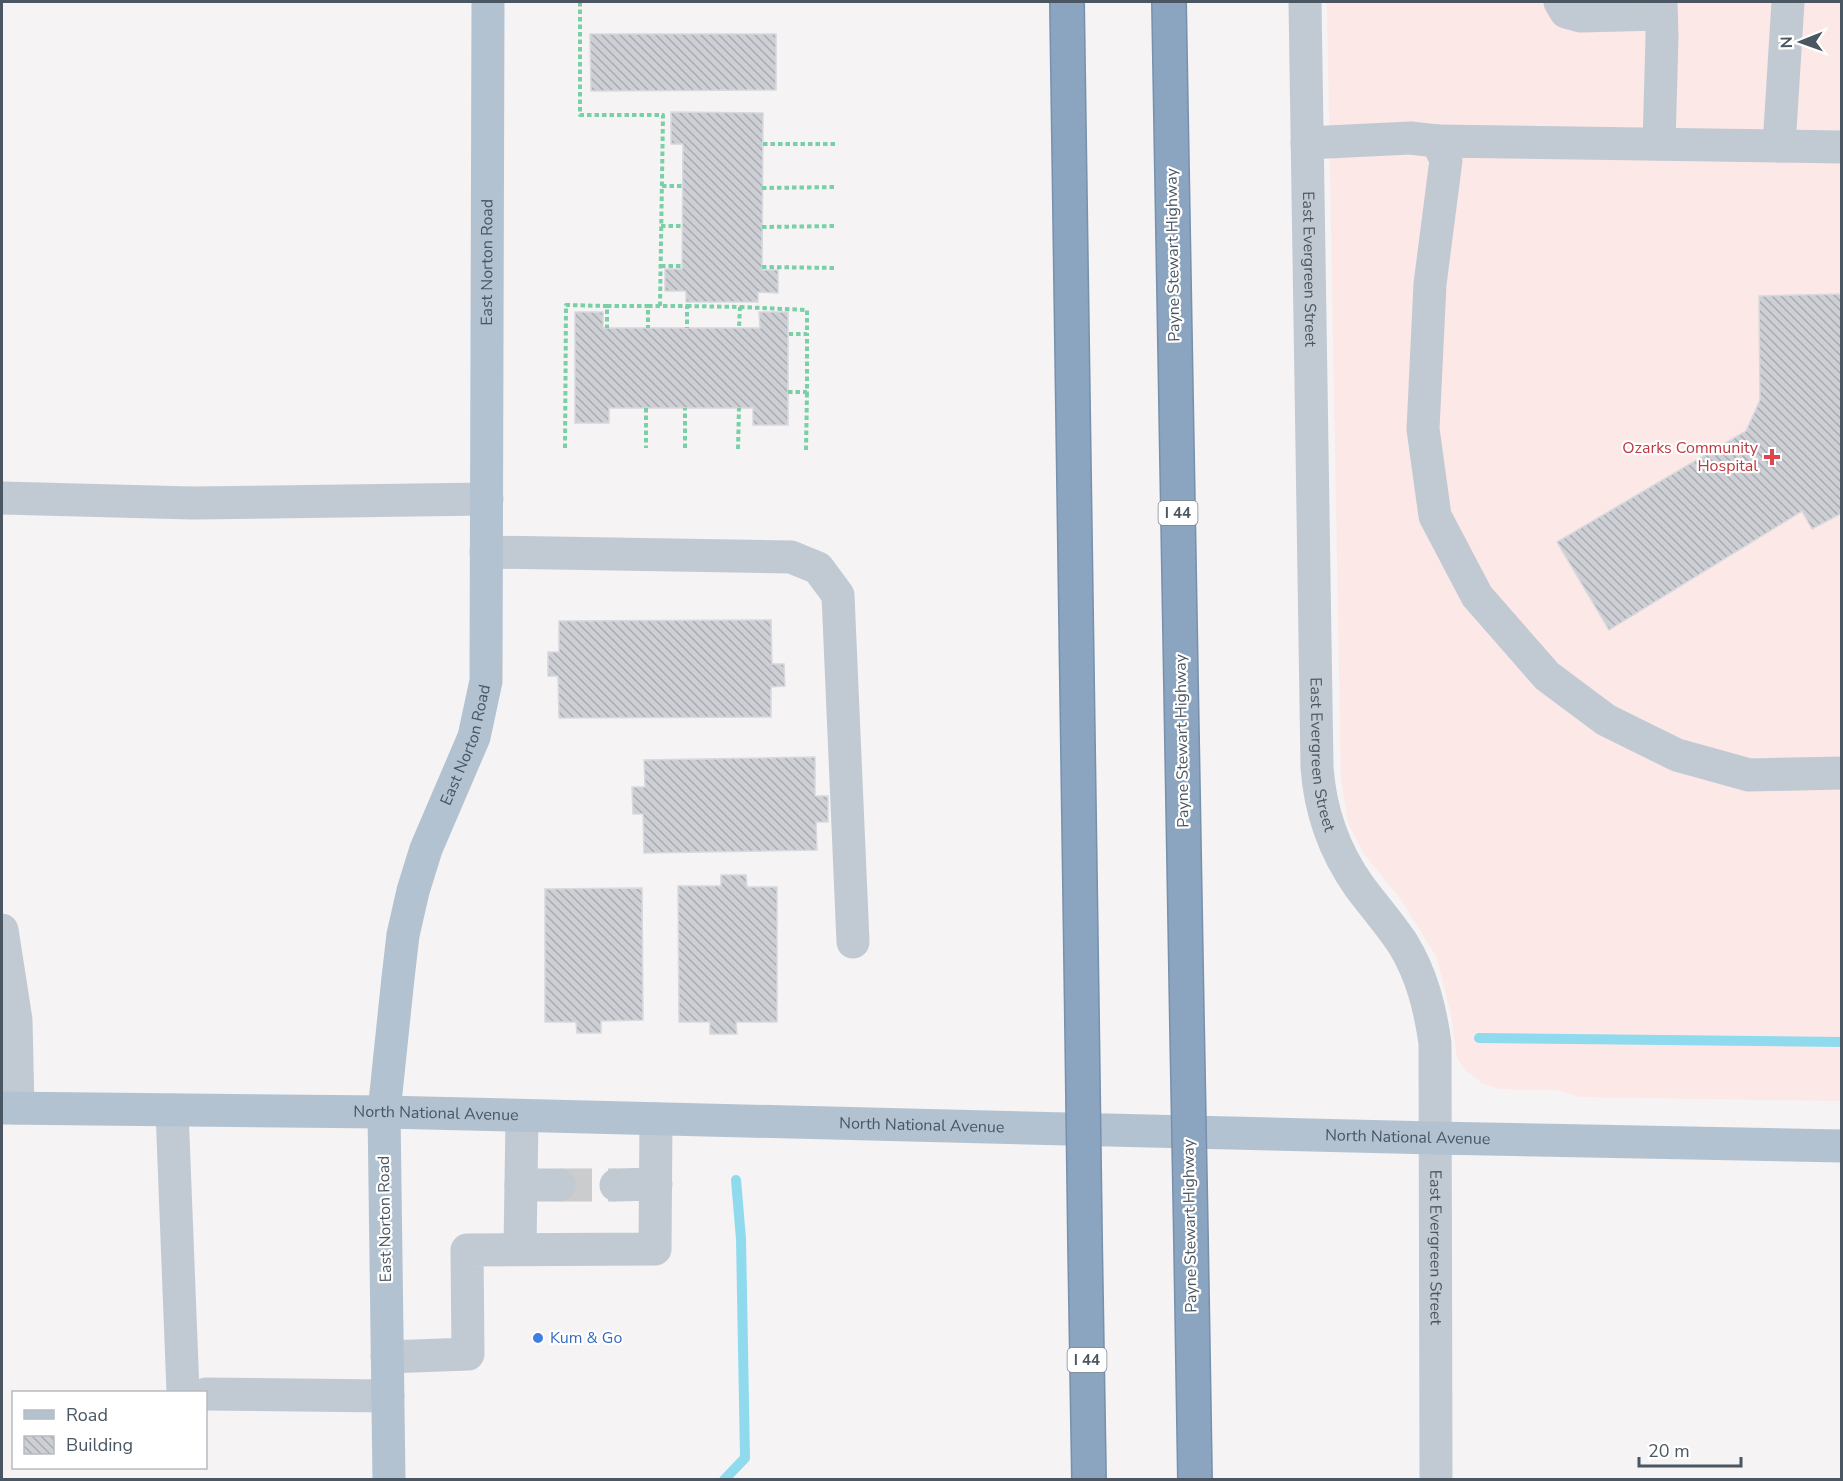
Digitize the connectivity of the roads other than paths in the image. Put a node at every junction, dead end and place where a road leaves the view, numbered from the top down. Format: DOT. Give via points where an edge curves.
graph roads {
  1 [pos="488,2"];
  2 [pos="1067,2"];
  3 [pos="1169,2"];
  4 [pos="1305,2"];
  5 [pos="1560,2"];
  6 [pos="1788,2"];
  7 [pos="1661,8"];
  8 [pos="1437,141"];
  9 [pos="1307,143"];
  10 [pos="1659,144"];
  11 [pos="1779,146"];
  12 [pos="1842,147"];
  13 [pos="2,498"];
  14 [pos="487,499"];
  15 [pos="486,552"];
  16 [pos="1842,773"];
  17 [pos="2,930"];
  18 [pos="853,942"];
  19 [pos="10,1108"];
  20 [pos="172,1110"];
  21 [pos="384,1112"];
  22 [pos="522,1116"];
  23 [pos="656,1119"];
  24 [pos="1434,1138"];
  25 [pos="1842,1146"];
  26 [pos="656,1184"];
  27 [pos="521,1185"];
  28 [pos="559,1185"];
  29 [pos="616,1185"];
  30 [pos="520,1249"];
  31 [pos="387,1357"];
  32 [pos="183,1391"];
  33 [pos="207,1394"];
  34 [pos="388,1396"];
  35 [pos="389,1479"];
  36 [pos="1089,1479"];
  37 [pos="1195,1479"];
  38 [pos="1436,1479"];
  1 -- 14 [label="main road, East Norton Road"];
  2 -- 36 [label="highway, I 44, bridge"];
  3 -- 37 [label="highway, Payne Stewart Highway / I 44, bridge"];
  4 -- 9 [label="street, East Evergreen Street"];
  5 -- 7 [label="street" via="1566,12 1581,16"];
  6 -- 11 [label="street"];
  7 -- 10 [label="street"];
  8 -- 9 [label="street" via="1410,138"];
  8 -- 10 [label="street"];
  8 -- 16 [label="street" via="1446,160 1430,284 1423,429 1435,516 1477,596 1547,676 1606,720 1677,755 1749,775"];
  9 -- 24 [label="street, East Evergreen Street" via="1319,792 1344,864 1402,944 1425,992 1435,1043"];
  10 -- 11 [label="street"];
  11 -- 12 [label="street"];
  13 -- 14 [label="street" via="192,503"];
  14 -- 15 [label="main road, East Norton Road"];
  15 -- 18 [label="street" via="791,557 818,568 838,595"];
  15 -- 21 [label="main road, East Norton Road" via="486,681 481,709 474,737 426,849 413,891 402,946"];
  17 -- 19 [label="street" via="16,1020"];
  19 -- 20 [label="main road, North National Avenue"];
  20 -- 21 [label="main road, North National Avenue"];
  20 -- 32 [label="street"];
  21 -- 22 [label="main road, North National Avenue"];
  21 -- 31 [label="main road, East Norton Road"];
  22 -- 23 [label="main road, North National Avenue"];
  22 -- 27 [label="street"];
  23 -- 24 [label="main road, North National Avenue"];
  23 -- 26 [label="street"];
  24 -- 25 [label="main road, North National Avenue"];
  24 -- 38 [label="street, East Evergreen Street"];
  26 -- 29 [label="street"];
  26 -- 30 [label="street" via="655,1249"];
  27 -- 28 [label="street"];
  27 -- 30 [label="street"];
  30 -- 31 [label="street" via="467,1250 468,1354"];
  31 -- 34 [label="main road, East Norton Road"];
  33 -- 34 [label="street"];
  34 -- 35 [label="main road, East Norton Road"];
}
